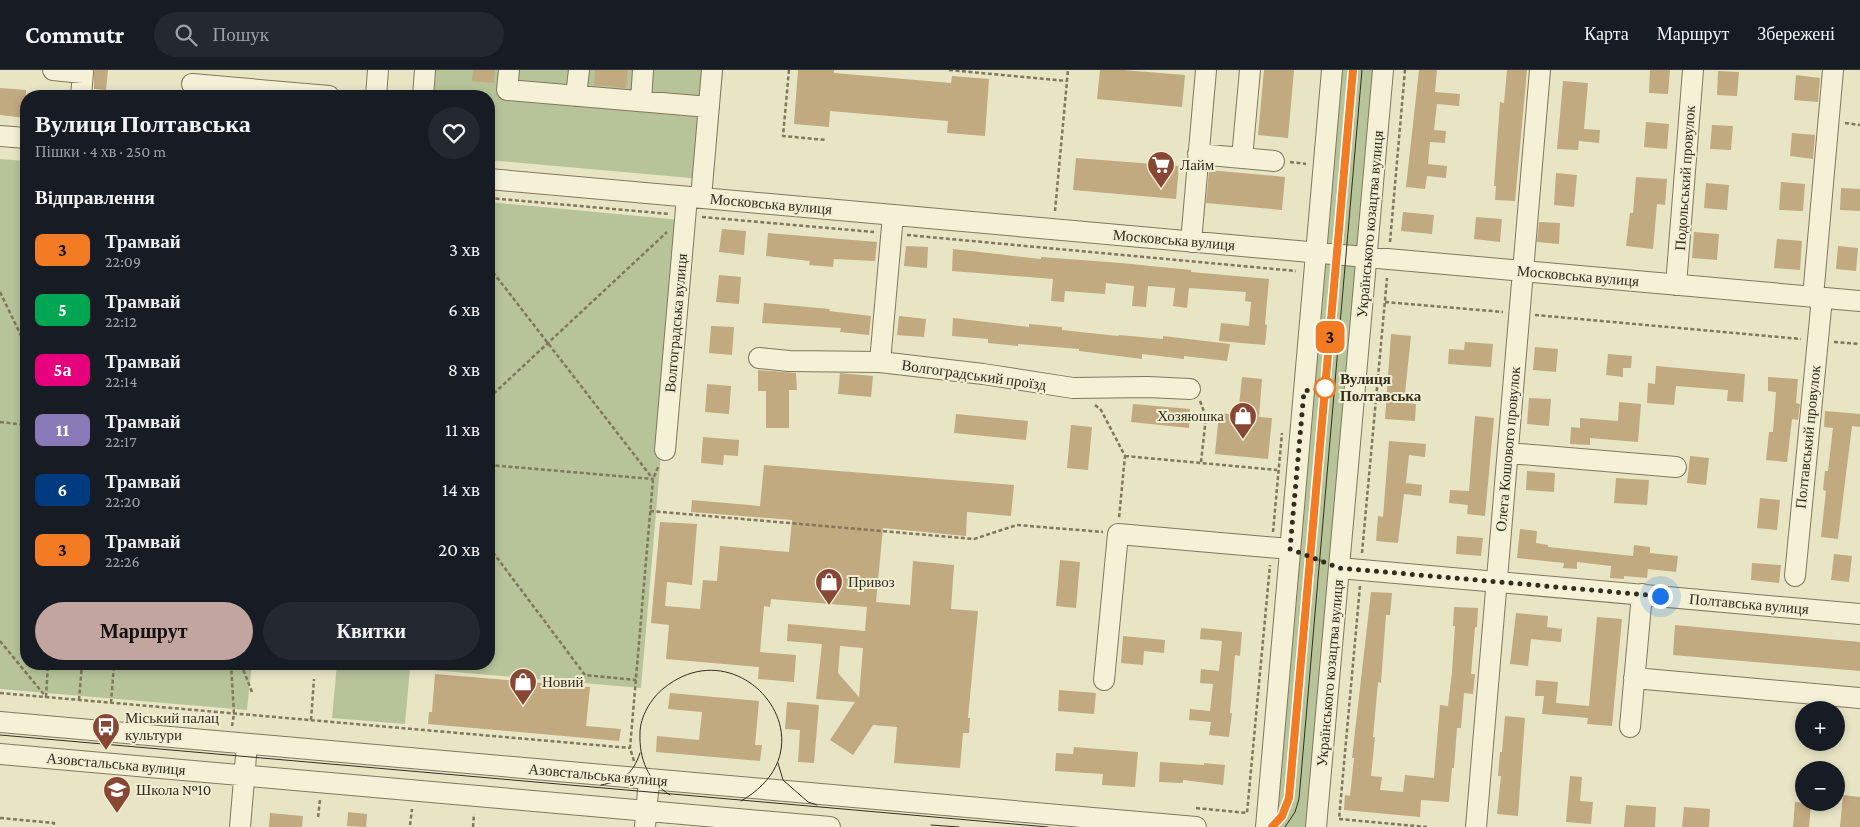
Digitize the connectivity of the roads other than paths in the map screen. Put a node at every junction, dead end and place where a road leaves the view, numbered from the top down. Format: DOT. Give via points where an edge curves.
graph roads {
  1 [pos="53,70"];
  2 [pos="378,70"];
  3 [pos="425,70"];
  4 [pos="509,70"];
  5 [pos="578,70"];
  6 [pos="643,70"];
  7 [pos="712,70"];
  8 [pos="1206,70"];
  9 [pos="1250,70"];
  10 [pos="1332,70"];
  11 [pos="1383,70"];
  12 [pos="1540,70"];
  13 [pos="1693,70"];
  14 [pos="1833,70"];
  15 [pos="192,83"];
  16 [pos="82,90"];
  17 [pos="266,90"];
  18 [pos="376,90"];
  19 [pos="423,90"];
  20 [pos="576,96"];
  21 [pos="641,101"];
  22 [pos="709,106"];
  23 [pos="0,136"];
  24 [pos="20,138"];
  25 [pos="1198,154"];
  26 [pos="1242,158"];
  27 [pos="1274,161"];
  28 [pos="495,180"];
  29 [pos="691,204"];
  30 [pos="894,215"];
  31 [pos="1191,242"];
  32 [pos="1316,253"];
  33 [pos="1367,258"];
  34 [pos="1523,272"];
  35 [pos="1676,285"];
  36 [pos="1818,298"];
  37 [pos="1860,302"];
  38 [pos="759,358"];
  39 [pos="880,362"];
  40 [pos="1190,389"];
  41 [pos="665,450"];
  42 [pos="1508,453"];
  43 [pos="1676,467"];
  44 [pos="1290,549"];
  45 [pos="1339,568"];
  46 [pos="1795,576"];
  47 [pos="1497,582"];
  48 [pos="1642,594"];
  49 [pos="1860,614"];
  50 [pos="1634,678"];
  51 [pos="1104,680"];
  52 [pos="1860,698"];
  53 [pos="0,722"];
  54 [pos="1630,727"];
  55 [pos="247,744"];
  56 [pos="0,754"];
  57 [pos="244,775"];
  58 [pos="649,779"];
  59 [pos="795,792"];
  60 [pos="646,819"];
  61 [pos="1102,823"];
  62 [pos="792,825"];
  63 [pos="240,827"];
  64 [pos="830,827"];
  65 [pos="1196,827"];
  66 [pos="1266,827"];
  67 [pos="1316,827"];
  68 [pos="1476,827"];
  1 -- 16 [label="street" via="84,72"];
  2 -- 18 [label="street"];
  3 -- 19 [label="street"];
  4 -- 20 [label="street" via="507,90"];
  5 -- 20 [label="street"];
  6 -- 21 [label="street"];
  7 -- 22 [label="street, Волгоградська вулиця"];
  8 -- 25 [label="street"];
  9 -- 26 [label="street"];
  10 -- 32 [label="street"];
  11 -- 33 [label="street, Українського козацтва вулиця"];
  12 -- 34 [label="street, Олега Кошового провулок"];
  13 -- 35 [label="street, Подольський провулок"];
  14 -- 36 [label="street, Полтавський провулок"];
  15 -- 17 [label="street"];
  20 -- 21 [label="street"];
  21 -- 22 [label="street"];
  22 -- 29 [label="street, Волгоградська вулиця"];
  23 -- 24 [label="street"];
  25 -- 26 [label="street"];
  25 -- 31 [label="street"];
  26 -- 27 [label="street"];
  28 -- 29 [label="street, Московська вулиця"];
  29 -- 30 [label="street, Московська вулиця"];
  29 -- 41 [label="street, Волгоградська вулиця"];
  30 -- 31 [label="street, Московська вулиця"];
  30 -- 39 [label="street"];
  31 -- 32 [label="street, Московська вулиця"];
  32 -- 33 [label="street, Московська вулиця"];
  32 -- 44 [label="street"];
  33 -- 34 [label="street, Московська вулиця"];
  33 -- 45 [label="street, Українського козацтва вулиця"];
  34 -- 35 [label="street, Московська вулиця"];
  34 -- 42 [label="street, Олега Кошового провулок"];
  35 -- 36 [label="street, Московська вулиця"];
  36 -- 37 [label="street, Московська вулиця"];
  36 -- 46 [label="street, Полтавський провулок" via="1818,340"];
  38 -- 39 [label="street, Волгоградський проїзд"];
  39 -- 40 [label="street, Волгоградський проїзд" via="1073,388"];
  42 -- 43 [label="street"];
  42 -- 47 [label="street, Олега Кошового провулок"];
  44 -- 51 [label="street" via="1118,534"];
  44 -- 66 [label="street"];
  45 -- 47 [label="street, Полтавська вулиця"];
  45 -- 67 [label="street, Українського козацтва вулиця"];
  47 -- 48 [label="street, Полтавська вулиця"];
  47 -- 68 [label="street, Олега Кошового провулок"];
  48 -- 49 [label="street, Полтавська вулиця"];
  48 -- 50 [label="street"];
  50 -- 52 [label="street"];
  50 -- 54 [label="street"];
  53 -- 55 [label="street, Азовстальська вулиця"];
  55 -- 57 [label="street"];
  55 -- 58 [label="street, Азовстальська вулиця"];
  56 -- 57 [label="street, Азовстальська вулиця"];
  57 -- 60 [label="street, Азовстальська вулиця"];
  57 -- 63 [label="street"];
  58 -- 59 [label="street, Азовстальська вулиця"];
  58 -- 60 [label="street"];
  59 -- 61 [label="street, Азовстальська вулиця"];
  59 -- 62 [label="street"];
  60 -- 62 [label="street, Азовстальська вулиця"];
  61 -- 65 [label="street, Азовстальська вулиця"];
  62 -- 64 [label="street, Азовстальська вулиця"];
}
